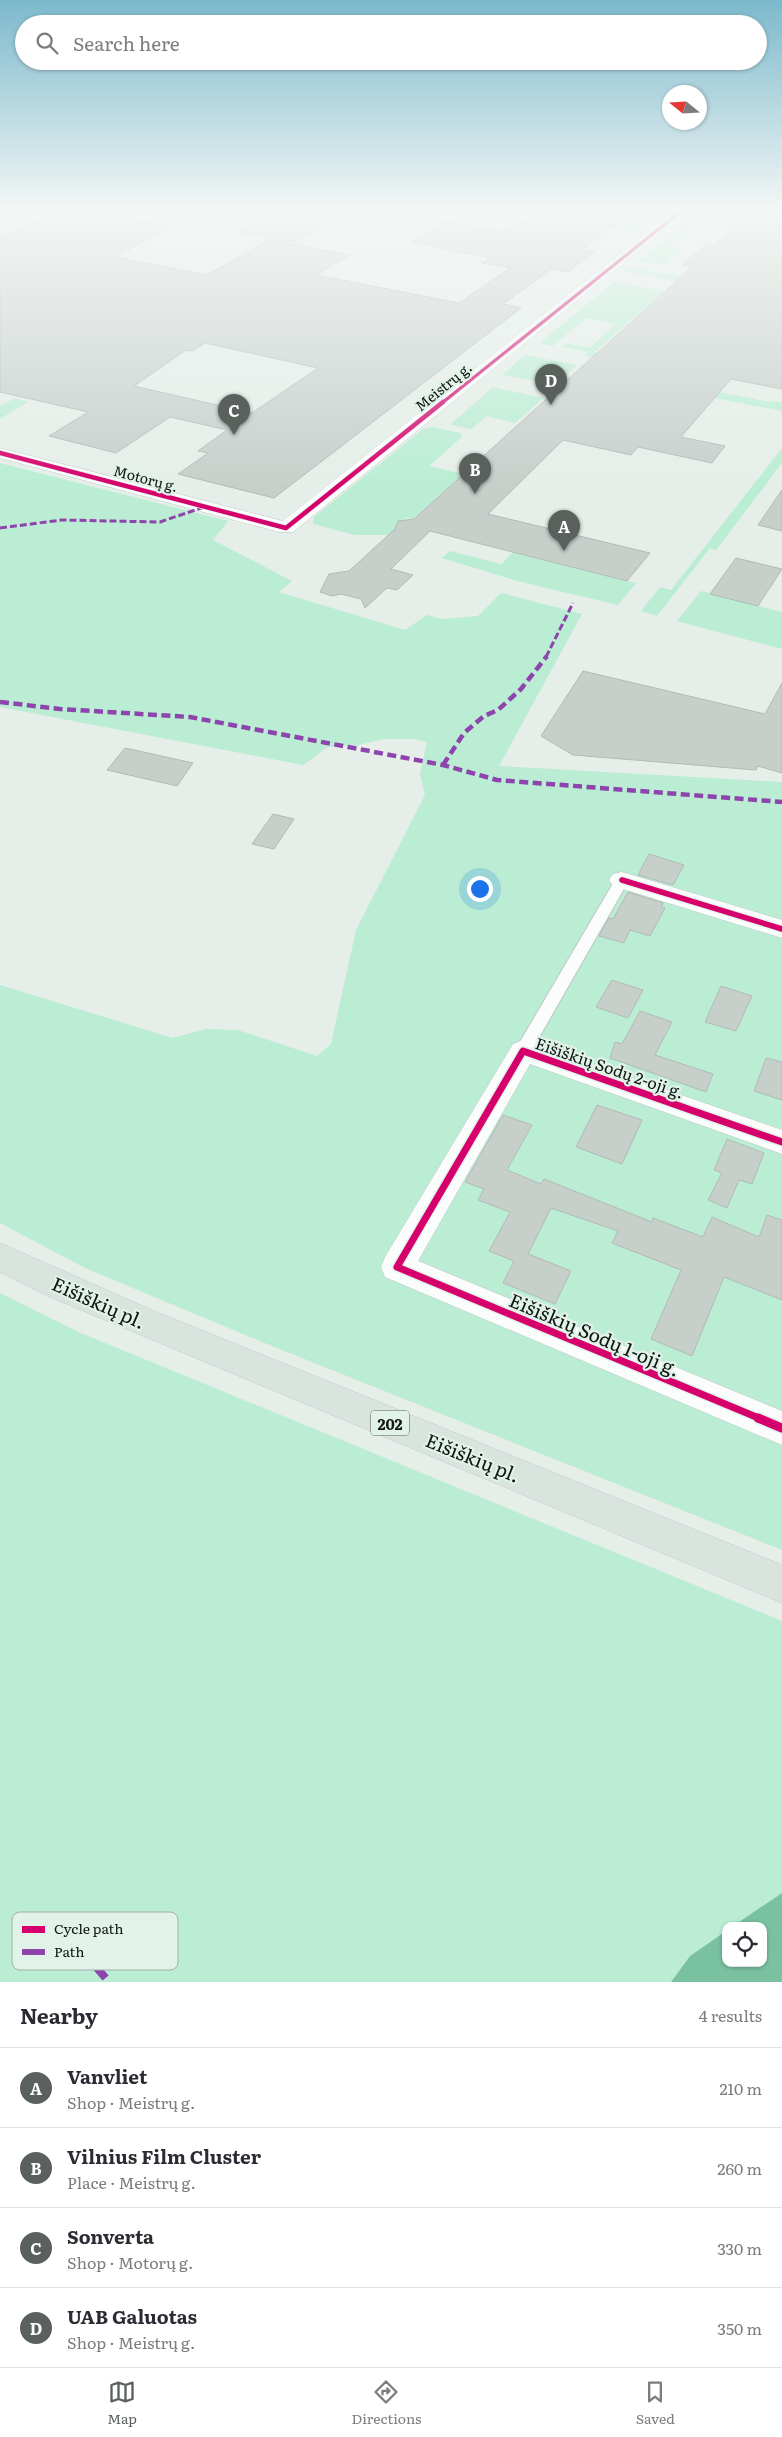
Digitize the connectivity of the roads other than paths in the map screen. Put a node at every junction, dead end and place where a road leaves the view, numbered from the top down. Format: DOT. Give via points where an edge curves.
graph roads {
  1 [pos="570,300"];
  2 [pos="0,453"];
  3 [pos="286,528"];
  4 [pos="622,880"];
  5 [pos="782,929"];
  6 [pos="523,1051"];
  7 [pos="782,1142"];
  8 [pos="0,1257"];
  9 [pos="397,1267"];
  10 [pos="782,1428"];
  11 [pos="782,1584"];
  1 -- 3 [label="street, Meistrų g."];
  2 -- 3 [label="street, Motorų g."];
  4 -- 5 [label="street"];
  4 -- 6 [label="lane"];
  6 -- 7 [label="street, Eišiškių Sodų 2-oji g."];
  6 -- 9 [label="street, Eišiškių Sodų 2-oji g."];
  8 -- 11 [label="main road, Eišiškių pl. / 202" via="142,1321"];
  9 -- 10 [label="street, Eišiškių Sodų 1-oji g."];
}
